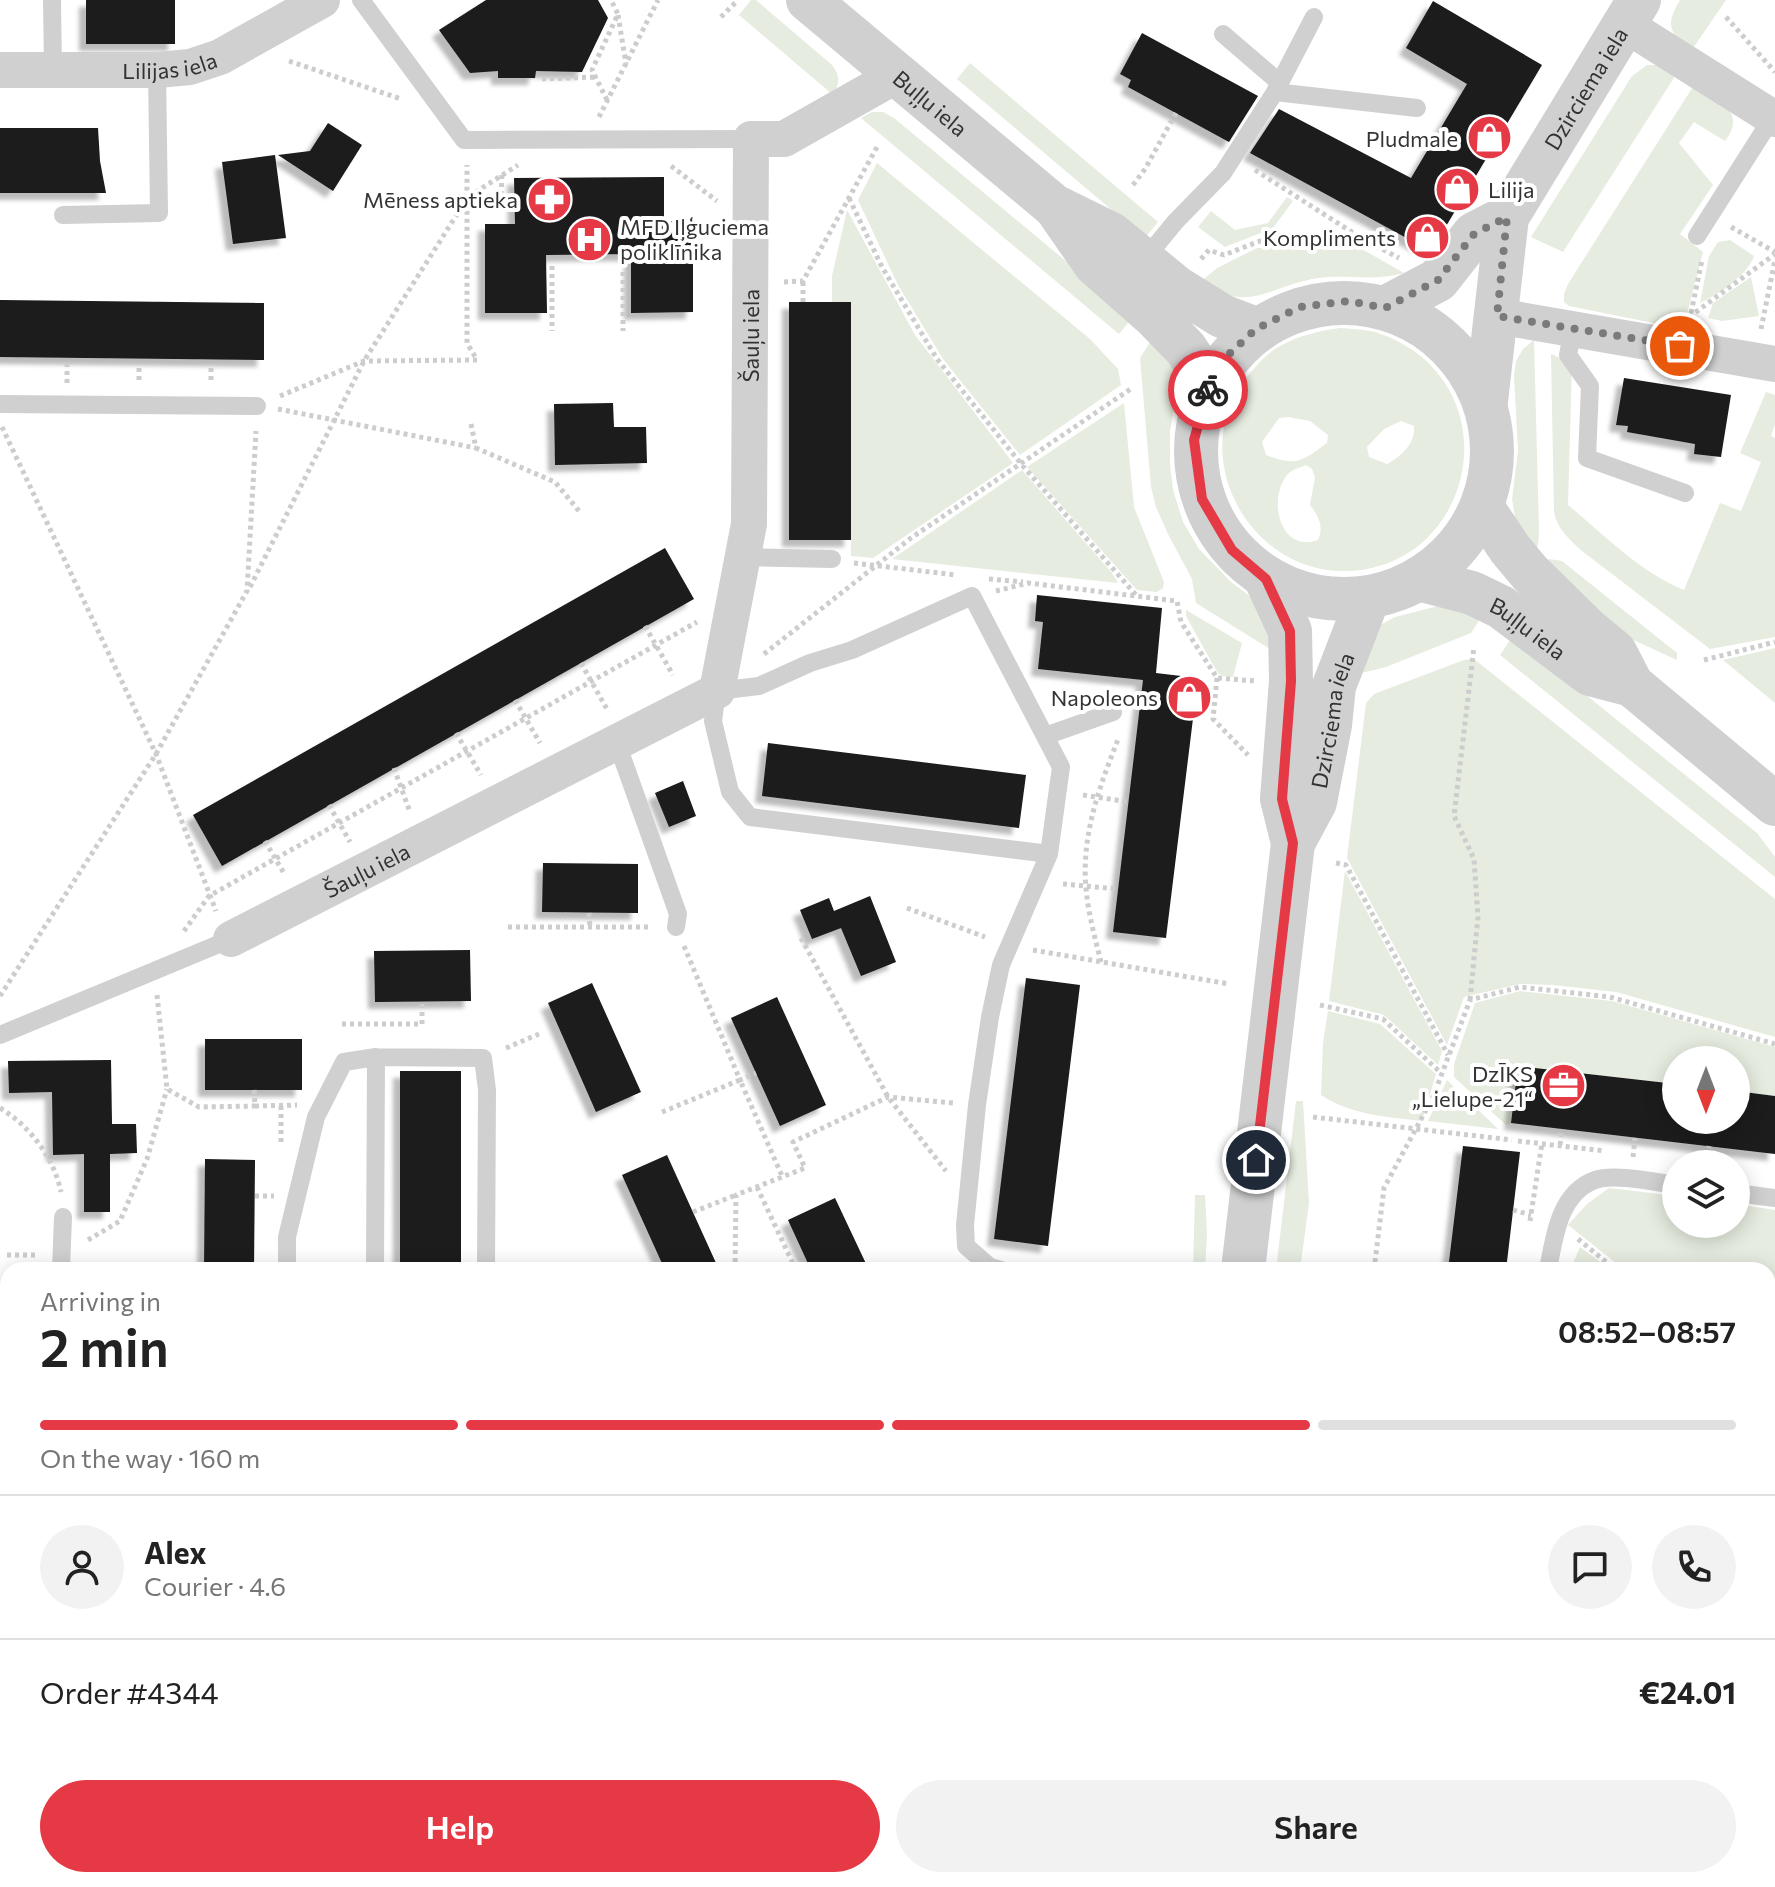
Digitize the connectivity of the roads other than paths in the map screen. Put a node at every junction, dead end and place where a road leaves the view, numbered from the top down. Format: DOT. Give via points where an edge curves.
graph roads {
  1 [pos="52,0"];
  2 [pos="361,0"];
  3 [pos="808,0"];
  4 [pos="319,1"];
  5 [pos="1632,12"];
  6 [pos="1314,17"];
  7 [pos="1223,34"];
  8 [pos="0,70"];
  9 [pos="53,70"];
  10 [pos="157,70"];
  11 [pos="897,75"];
  12 [pos="1277,87"];
  13 [pos="1417,108"];
  14 [pos="1774,119"];
  15 [pos="751,139"];
  16 [pos="1054,206"];
  17 [pos="63,215"];
  18 [pos="1507,217"];
  19 [pos="1697,236"];
  20 [pos="1143,261"];
  21 [pos="1385,308"];
  22 [pos="1497,316"];
  23 [pos="1256,329"];
  24 [pos="1573,329"];
  25 [pos="1765,362"];
  26 [pos="1209,384"];
  27 [pos="1486,401"];
  28 [pos="0,404"];
  29 [pos="257,406"];
  30 [pos="1685,493"];
  31 [pos="1482,507"];
  32 [pos="744,557"];
  33 [pos="832,559"];
  34 [pos="1266,579"];
  35 [pos="1422,580"];
  36 [pos="1368,598"];
  37 [pos="1632,685"];
  38 [pos="704,697"];
  39 [pos="1118,720"];
  40 [pos="1045,736"];
  41 [pos="621,741"];
  42 [pos="1775,804"];
  43 [pos="1293,843"];
  44 [pos="1049,854"];
  45 [pos="676,927"];
  46 [pos="231,939"];
  47 [pos="0,1035"];
  48 [pos="376,1057"];
  49 [pos="1662,1184"];
  50 [pos="1750,1195"];
  51 [pos="1775,1198"];
  52 [pos="63,1217"];
  53 [pos="62,1262"];
  54 [pos="287,1262"];
  55 [pos="375,1262"];
  56 [pos="486,1262"];
  57 [pos="984,1262"];
  58 [pos="1244,1262"];
  59 [pos="1550,1262"];
  1 -- 9 [label="lane"];
  2 -- 15 [label="lane" via="464,140"];
  3 -- 11 [label="street, Buļļu iela"];
  4 -- 10 [label="street, Lilijas iela" via="220,57"];
  5 -- 14 [label="street"];
  5 -- 18 [label="street, Dzirciema iela"];
  6 -- 12 [label="lane"];
  7 -- 12 [label="lane"];
  8 -- 9 [label="street, Lilijas iela"];
  9 -- 10 [label="street, Lilijas iela"];
  10 -- 17 [label="lane" via="159,213"];
  11 -- 15 [label="street" via="784,139"];
  11 -- 16 [label="street, Buļļu iela"];
  12 -- 13 [label="lane"];
  12 -- 20 [label="lane" via="1223,173"];
  14 -- 19 [label="lane"];
  15 -- 32 [label="street, Šauļu iela" via="749,524"];
  16 -- 20 [label="street, Buļļu iela" via="1111,234"];
  16 -- 26 [label="street, Buļļu iela" via="1095,264 1186,349"];
  18 -- 21 [label="street, Dzirciema iela" via="1474,234 1438,280"];
  18 -- 22 [label="street, Dzirciema iela"];
  20 -- 23 [label="street, Buļļu iela" via="1222,316"];
  21 -- 23 [label="street" via="1348,301 1300,307"];
  21 -- 27 [label="street" via="1428,330 1463,361"];
  22 -- 24 [label="street"];
  22 -- 27 [label="street, Dzirciema iela"];
  23 -- 26 [label="street" via="1230,353"];
  24 -- 25 [label="street" via="1685,330"];
  24 -- 30 [label="lane" via="1568,355 1590,386 1587,458"];
  26 -- 34 [label="street" via="1194,440 1202,499 1232,550"];
  27 -- 31 [label="street" via="1493,466"];
  28 -- 29 [label="lane"];
  31 -- 35 [label="street" via="1458,546"];
  31 -- 37 [label="street, Buļļu iela" via="1530,573 1615,652"];
  32 -- 33 [label="lane"];
  32 -- 38 [label="street, Šauļu iela"];
  34 -- 36 [label="street" via="1308,595"];
  34 -- 43 [label="street, Dzirciema iela" via="1290,631 1282,799"];
  35 -- 36 [label="street"];
  35 -- 37 [label="street, Buļļu iela" via="1501,607 1590,674"];
  36 -- 43 [label="street, Dzirciema iela" via="1334,686 1315,802"];
  37 -- 42 [label="street, Buļļu iela"];
  38 -- 40 [label="lane, Šauļu iela" via="759,686 972,596"];
  38 -- 41 [label="street, Šauļu iela"];
  38 -- 44 [label="lane" via="730,792 750,817"];
  39 -- 40 [label="lane"];
  40 -- 44 [label="lane" via="1061,767"];
  41 -- 45 [label="lane" via="678,914"];
  41 -- 46 [label="street, Šauļu iela"];
  43 -- 58 [label="street, Dzirciema iela"];
  44 -- 57 [label="lane" via="1001,965 990,1017 966,1246"];
  46 -- 47 [label="lane"];
  48 -- 54 [label="lane" via="344,1062 316,1117 287,1237"];
  48 -- 55 [label="lane"];
  48 -- 56 [label="lane" via="483,1058"];
  49 -- 59 [label="lane" via="1597,1179 1577,1190 1557,1223"];
  50 -- 51 [label="lane"];
  52 -- 53 [label="lane"];
}
